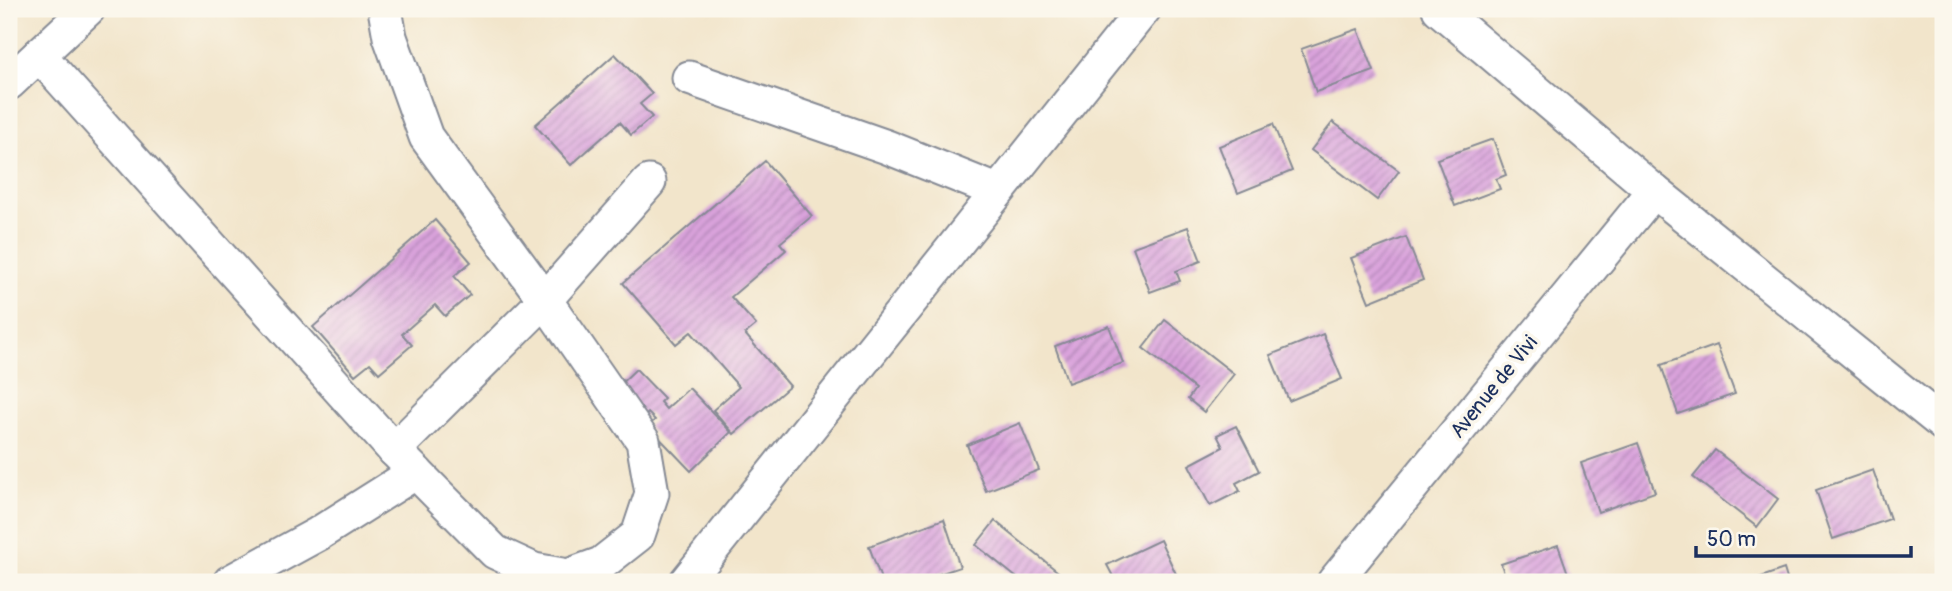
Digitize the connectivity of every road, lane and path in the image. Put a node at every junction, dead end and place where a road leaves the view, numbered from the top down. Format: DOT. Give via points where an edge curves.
graph roads {
  1 [pos="88,9"];
  2 [pos="385,9"];
  3 [pos="1144,9"];
  4 [pos="1439,9"];
  5 [pos="39,55"];
  6 [pos="689,78"];
  7 [pos="9,83"];
  8 [pos="649,182"];
  9 [pos="997,191"];
  10 [pos="1654,191"];
  11 [pos="545,300"];
  12 [pos="1943,424"];
  13 [pos="405,461"];
  14 [pos="230,582"];
  15 [pos="686,582"];
  16 [pos="1334,582"];
  1 -- 5 [label="street"];
  2 -- 11 [label="street" via="390,37 426,137"];
  3 -- 9 [label="street"];
  4 -- 10 [label="street"];
  5 -- 7 [label="street"];
  5 -- 13 [label="street"];
  6 -- 9 [label="street"];
  8 -- 11 [label="street"];
  9 -- 15 [label="street"];
  10 -- 12 [label="street"];
  10 -- 16 [label="street, Avenue de Vivi"];
  11 -- 13 [label="street"];
  11 -- 13 [label="street" via="643,440 652,493 638,535 601,564 568,576 534,570 495,552"];
  13 -- 14 [label="street" via="318,534"];
}
